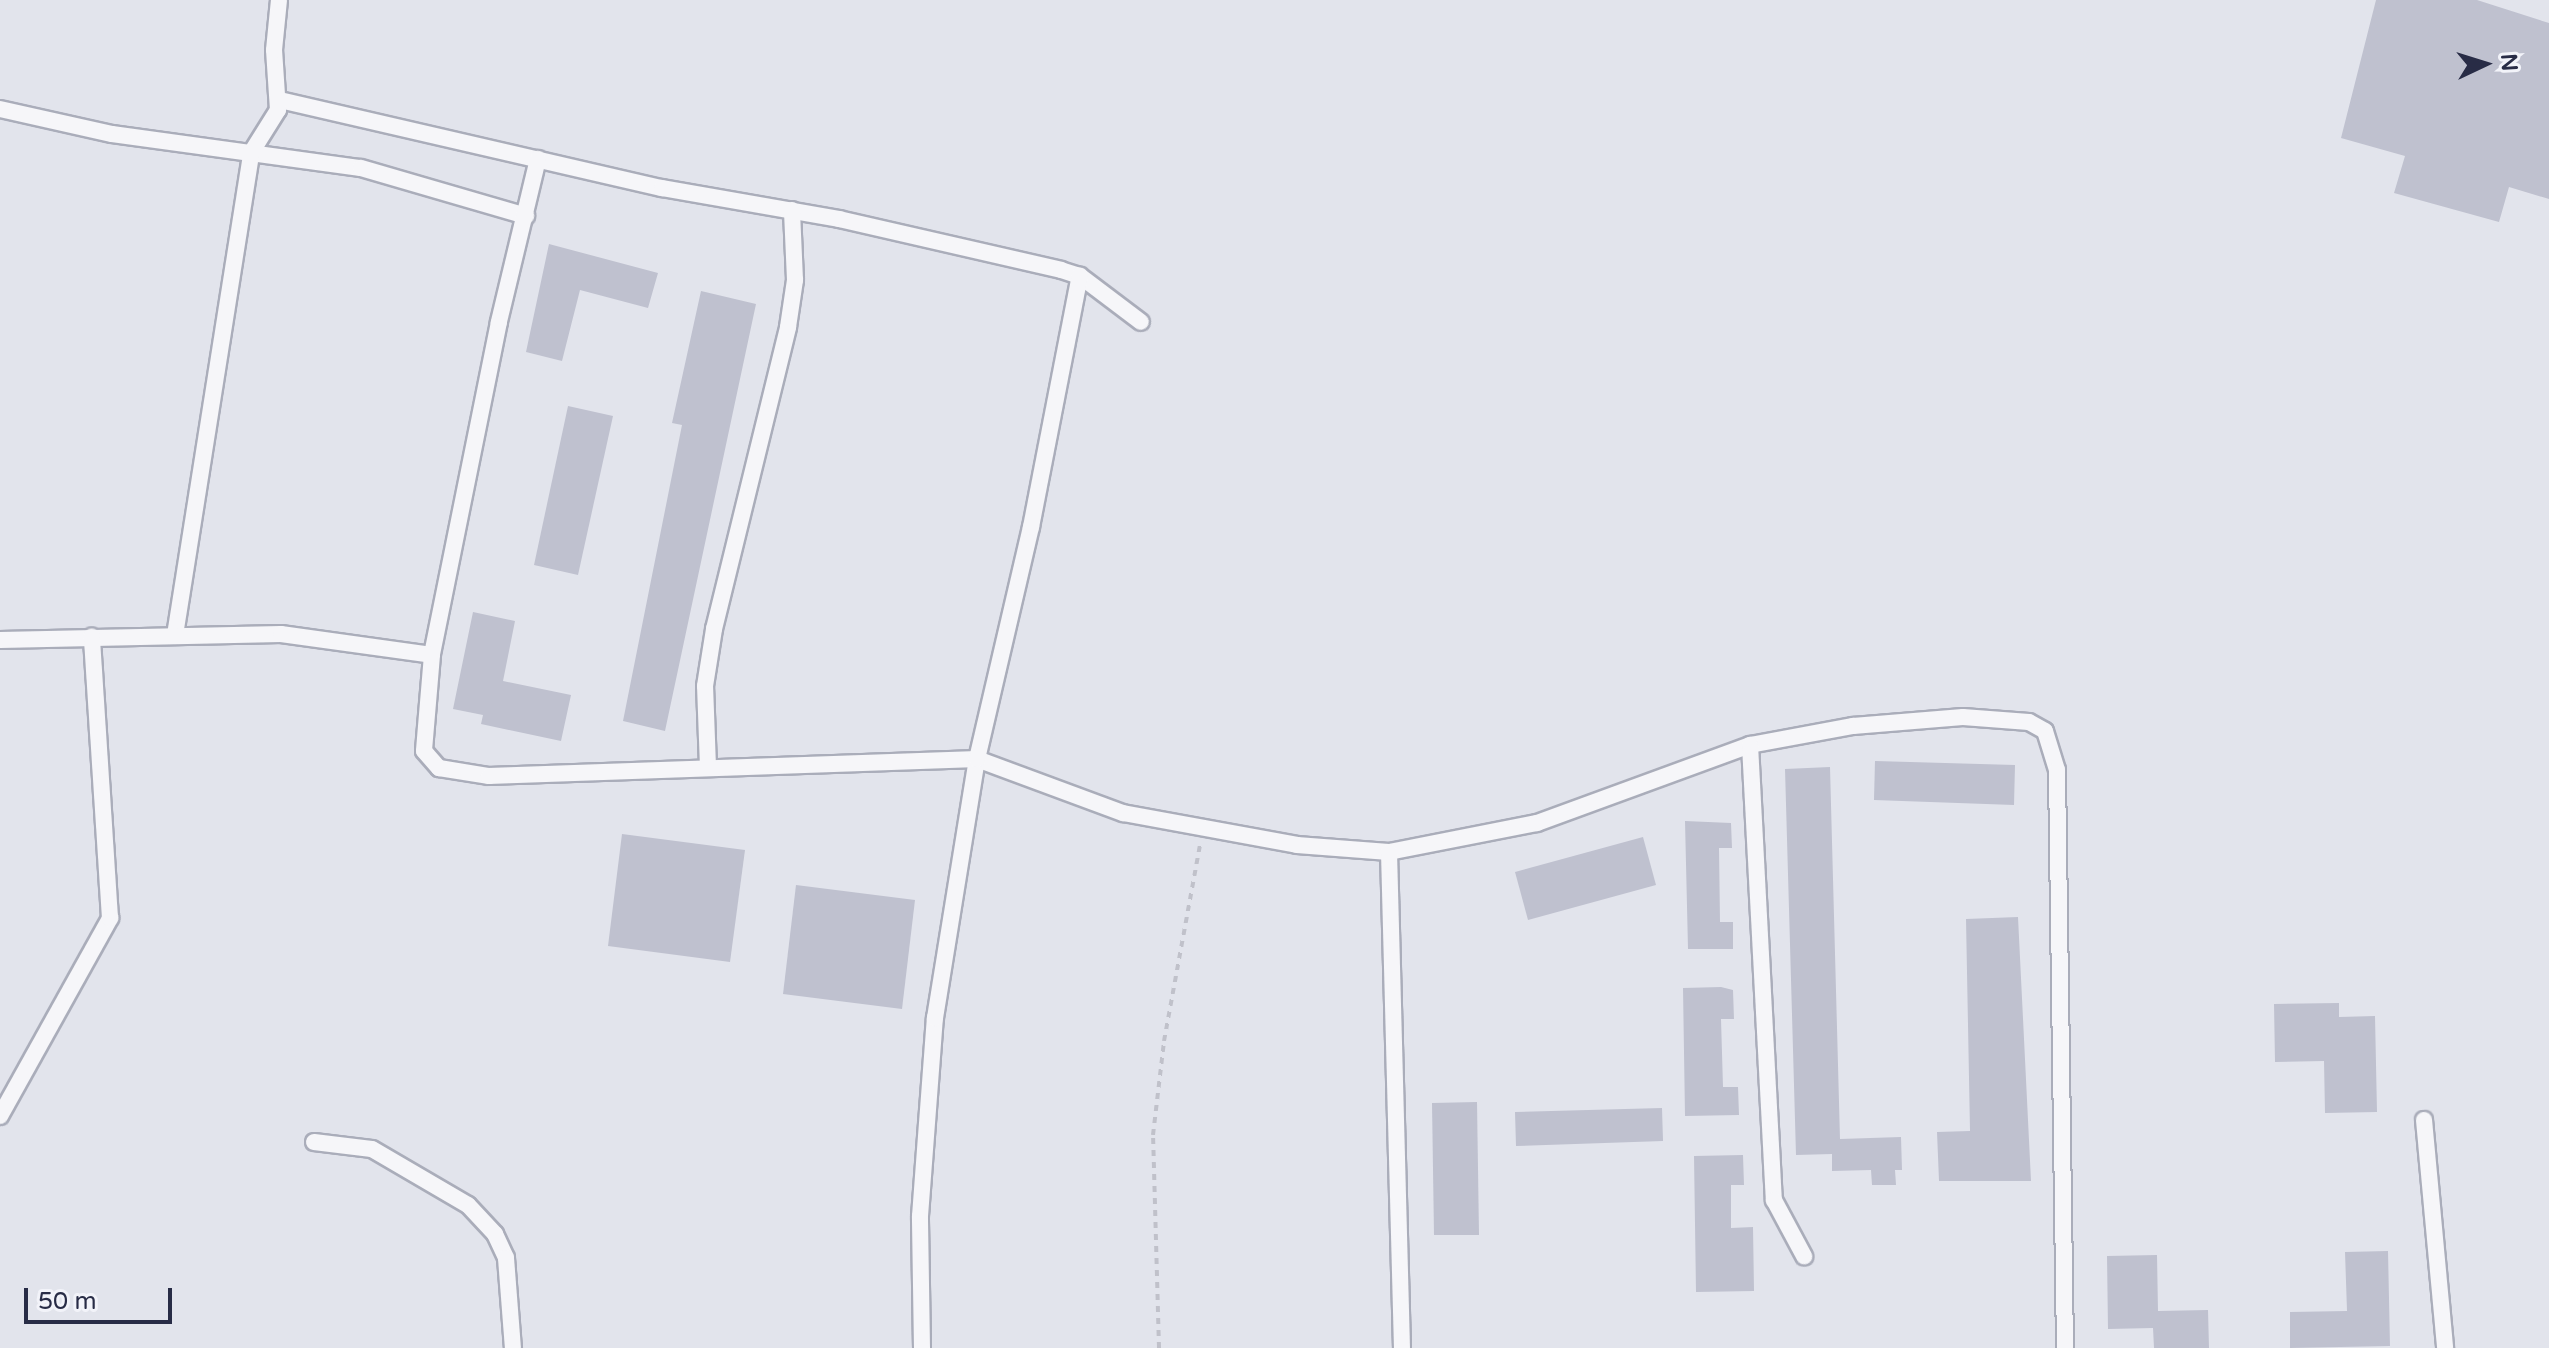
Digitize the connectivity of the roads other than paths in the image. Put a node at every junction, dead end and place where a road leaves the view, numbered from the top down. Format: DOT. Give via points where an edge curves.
graph roads {
  1 [pos="279,0"];
  2 [pos="280,100"];
  3 [pos="0,109"];
  4 [pos="251,153"];
  5 [pos="538,159"];
  6 [pos="792,210"];
  7 [pos="526,216"];
  8 [pos="1080,276"];
  9 [pos="1141,322"];
  10 [pos="175,635"];
  11 [pos="92,637"];
  12 [pos="0,640"];
  13 [pos="432,655"];
  14 [pos="1750,745"];
  15 [pos="977,759"];
  16 [pos="708,767"];
  17 [pos="1389,852"];
  18 [pos="0,1116"];
  19 [pos="2424,1120"];
  20 [pos="314,1142"];
  21 [pos="1804,1256"];
  22 [pos="513,1348"];
  23 [pos="922,1348"];
  24 [pos="1402,1348"];
  25 [pos="2065,1348"];
  26 [pos="2445,1348"];
  1 -- 2 [label="street" via="274,50"];
  2 -- 4 [label="street" via="270,128"];
  2 -- 5 [label="street"];
  3 -- 4 [label="street" via="112,134"];
  4 -- 7 [label="street" via="361,168"];
  4 -- 10 [label="street"];
  5 -- 6 [label="street"];
  5 -- 7 [label="street"];
  6 -- 8 [label="street"];
  6 -- 16 [label="street" via="795,280 788,327 714,629 705,686"];
  7 -- 13 [label="street" via="499,322"];
  8 -- 9 [label="street"];
  8 -- 15 [label="street" via="1031,527"];
  10 -- 11 [label="street"];
  10 -- 13 [label="street" via="281,634"];
  11 -- 12 [label="street"];
  11 -- 18 [label="street" via="110,918"];
  13 -- 16 [label="street" via="424,751 439,768 489,776"];
  14 -- 17 [label="street" via="1537,823"];
  14 -- 21 [label="street" via="1774,1200"];
  14 -- 25 [label="street" via="1853,726 1963,717 2029,722 2045,731 2057,770"];
  15 -- 16 [label="street"];
  15 -- 17 [label="street" via="1123,813 1297,845"];
  15 -- 23 [label="street" via="935,1018 920,1216"];
  17 -- 24 [label="street"];
  19 -- 26 [label="street"];
  20 -- 22 [label="street" via="372,1149 468,1205 495,1234 506,1258"];
}
